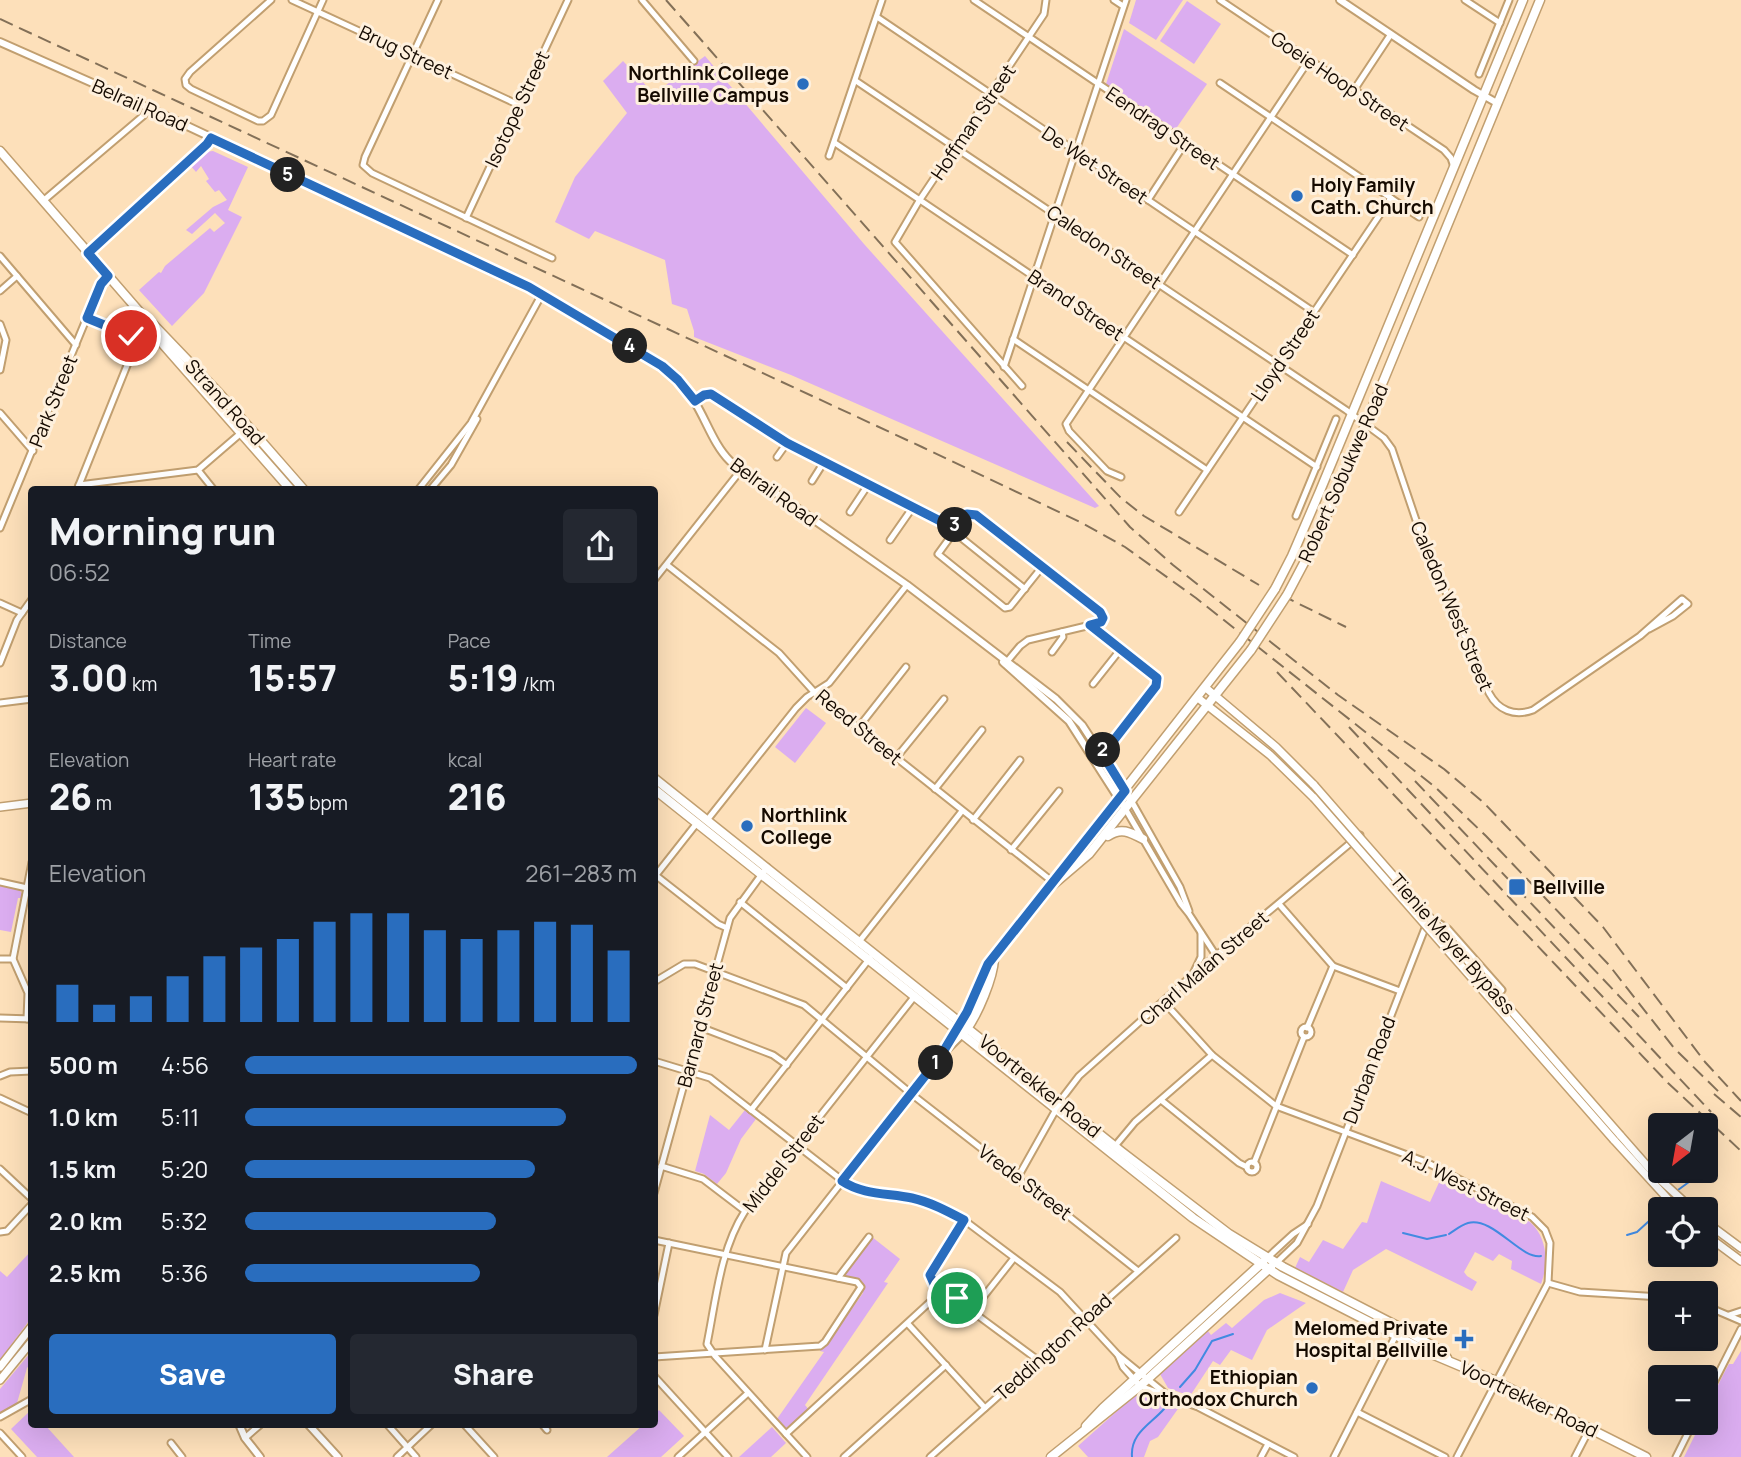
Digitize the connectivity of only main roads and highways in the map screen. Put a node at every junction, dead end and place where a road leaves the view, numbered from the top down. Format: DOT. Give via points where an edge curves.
graph roads {
  1 [pos="1523,0"];
  2 [pos="1540,0"];
  3 [pos="0,151"];
  4 [pos="144,317"];
  5 [pos="185,358"];
  6 [pos="198,383"];
  7 [pos="289,473"];
  8 [pos="287,486"];
  9 [pos="297,486"];
  10 [pos="300,486"];
  11 [pos="1206,688"];
  12 [pos="1216,696"];
  13 [pos="1198,698"];
  14 [pos="1209,705"];
  15 [pos="658,781"];
  16 [pos="658,792"];
  17 [pos="682,799"];
  18 [pos="28,804"];
  19 [pos="0,807"];
  20 [pos="697,823"];
  21 [pos="1143,839"];
  22 [pos="1100,842"];
  23 [pos="764,871"];
  24 [pos="1052,884"];
  25 [pos="962,1029"];
  26 [pos="1058,1106"];
  27 [pos="1617,1137"];
  28 [pos="1666,1191"];
  29 [pos="1670,1197"];
  30 [pos="1676,1197"];
  31 [pos="1718,1231"];
  32 [pos="1718,1244"];
  33 [pos="1741,1248"];
  34 [pos="1267,1258"];
  35 [pos="1741,1261"];
  36 [pos="1276,1263"];
  37 [pos="1264,1268"];
  38 [pos="28,1331"];
  39 [pos="28,1346"];
  40 [pos="1449,1360"];
  41 [pos="0,1367"];
  42 [pos="0,1380"];
  43 [pos="1051,1457"];
  44 [pos="1646,1457"];
  1 -- 11 [label="main road, Robert Sobukwe Road, bridge" via="1301,536 1275,589"];
  2 -- 12 [label="main road, Robert Sobukwe Road, bridge" via="1314,544 1287,595"];
  3 -- 4 [label="main road, Strand Road"];
  4 -- 5 [label="main road, Strand Road"];
  4 -- 6 [label="main road, Strand Road"];
  5 -- 6 [label="main road"];
  5 -- 7 [label="main road, Strand Road"];
  6 -- 8 [label="main road, Strand Road"];
  7 -- 9 [label="main road"];
  7 -- 10 [label="main road, Strand Road"];
  11 -- 12 [label="main road, Tienie Meyer Bypass"];
  11 -- 13 [label="main road, Robert Sobukwe Road"];
  12 -- 14 [label="main road, Robert Sobukwe Road"];
  12 -- 27 [label="main road, Tienie Meyer Bypass, bridge" via="1314,785"];
  13 -- 14 [label="main road, Tienie Meyer Bypass"];
  13 -- 24 [label="main road, Robert Sobukwe Road"];
  14 -- 22 [label="main road, Robert Sobukwe Road"];
  14 -- 27 [label="main road, Tienie Meyer Bypass, bridge" via="1318,802"];
  15 -- 17 [label="main road, Voortrekker Road"];
  16 -- 20 [label="main road, Voortrekker Road"];
  17 -- 20 [label="main road" via="697,816"];
  17 -- 23 [label="main road, Voortrekker Road"];
  18 -- 19 [label="main road"];
  20 -- 23 [label="main road, Voortrekker Road"];
  21 -- 22 [label="main road" via="1120,831"];
  22 -- 24 [label="main road, Robert Sobukwe Road"];
  23 -- 25 [label="main road, Voortrekker Road" via="860,941"];
  23 -- 25 [label="main road, Voortrekker Road" via="868,961"];
  24 -- 25 [label="main road, Robert Sobukwe Road" via="988,964"];
  25 -- 26 [label="main road, Voortrekker Road"];
  26 -- 34 [label="main road, Voortrekker Road"];
  26 -- 37 [label="main road, Voortrekker Road" via="1201,1224"];
  27 -- 28 [label="main road, Tienie Meyer Bypass"];
  28 -- 29 [label="main road, Tienie Meyer Bypass"];
  28 -- 30 [label="main road, Tienie Meyer Bypass"];
  31 -- 33 [label="main road"];
  32 -- 35 [label="main road"];
  34 -- 36 [label="main road, Voortrekker Road"];
  34 -- 37 [label="main road, Durban Road"];
  36 -- 37 [label="main road, Durban Road"];
  36 -- 40 [label="main road, Voortrekker Road" via="1401,1328"];
  37 -- 40 [label="main road, Voortrekker Road"];
  37 -- 43 [label="main road, Durban Road" via="1095,1423"];
  38 -- 41 [label="main road"];
  39 -- 42 [label="main road"];
  40 -- 44 [label="main road, Voortrekker Road"];
}
